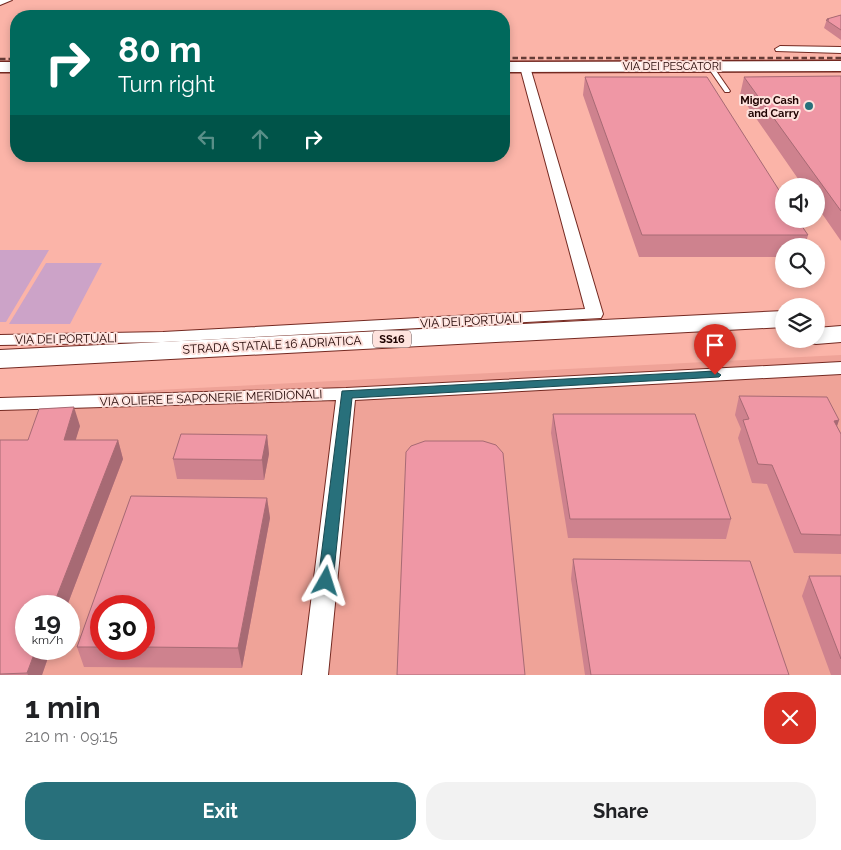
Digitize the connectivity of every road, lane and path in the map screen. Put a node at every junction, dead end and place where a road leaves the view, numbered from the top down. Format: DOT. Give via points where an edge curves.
graph roads {
  1 [pos="7,0"];
  2 [pos="0,2"];
  3 [pos="780,49"];
  4 [pos="841,50"];
  5 [pos="710,66"];
  6 [pos="841,66"];
  7 [pos="510,67"];
  8 [pos="525,67"];
  9 [pos="727,90"];
  10 [pos="841,316"];
  11 [pos="825,317"];
  12 [pos="775,319"];
  13 [pos="841,334"];
  14 [pos="825,335"];
  15 [pos="775,337"];
  16 [pos="0,340"];
  17 [pos="0,359"];
  18 [pos="841,368"];
  19 [pos="0,375"];
  20 [pos="346,394"];
  21 [pos="0,404"];
  22 [pos="315,675"];
  1 -- 2 [label="street"];
  3 -- 4 [label="street"];
  5 -- 6 [label="street, VIA DEI PESCATORI"];
  5 -- 8 [label="street, VIA DEI PESCATORI"];
  5 -- 9 [label="lane"];
  7 -- 8 [label="street, VIA DEI PESCATORI"];
  8 -- 16 [label="street, VIA DEI PORTUALI" via="595,314 163,337"];
  10 -- 11 [label="highway"];
  12 -- 17 [label="highway, STRADA STATALE 16 ADRIATICA / SS16"];
  13 -- 14 [label="highway"];
  15 -- 19 [label="highway, STRADA STATALE 16 ADRIATICA / SS16"];
  18 -- 20 [label="street, VIA OLIERE E SAPONERIE MERIDIONALI"];
  20 -- 21 [label="street, VIA OLIERE E SAPONERIE MERIDIONALI"];
  20 -- 22 [label="street"];
}
